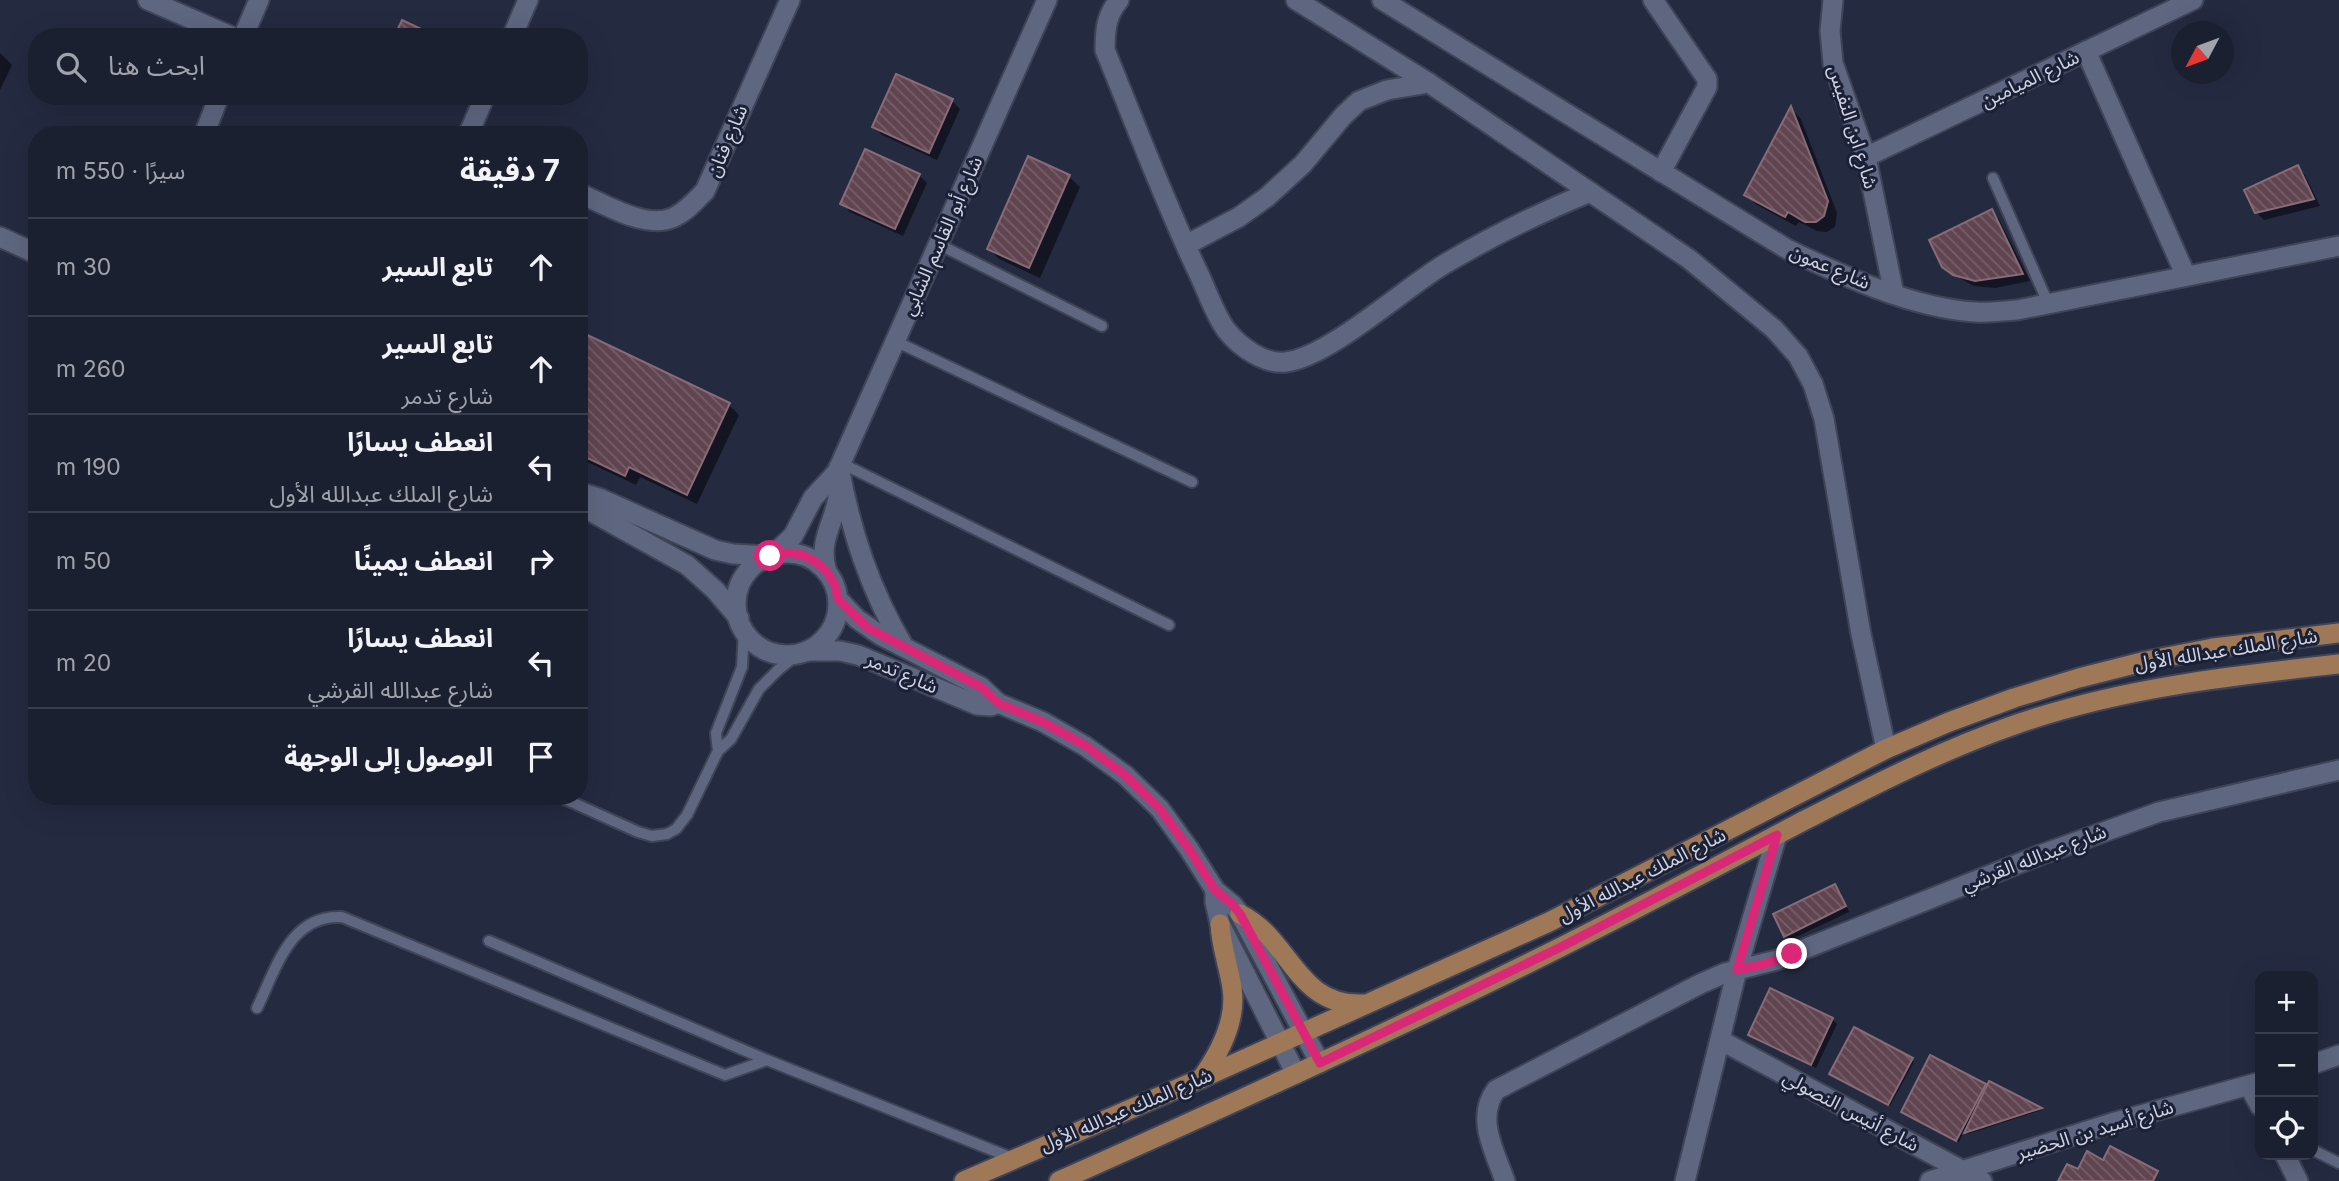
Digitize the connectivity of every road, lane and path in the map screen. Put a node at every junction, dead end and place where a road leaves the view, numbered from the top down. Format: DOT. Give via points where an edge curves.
graph roads {
  1 [pos="148,0"];
  2 [pos="259,0"];
  3 [pos="528,0"];
  4 [pos="790,0"];
  5 [pos="1047,0"];
  6 [pos="1119,0"];
  7 [pos="1296,0"];
  8 [pos="1382,0"];
  9 [pos="1653,0"];
  10 [pos="1833,0"];
  11 [pos="2193,0"];
  12 [pos="212,28"];
  13 [pos="247,28"];
  14 [pos="516,28"];
  15 [pos="2086,51"];
  16 [pos="1429,83"];
  17 [pos="216,105"];
  18 [pos="481,105"];
  19 [pos="207,126"];
  20 [pos="472,126"];
  21 [pos="1866,157"];
  22 [pos="1661,172"];
  23 [pos="1993,178"];
  24 [pos="1590,192"];
  25 [pos="588,197"];
  26 [pos="0,237"];
  27 [pos="939,244"];
  28 [pos="1185,245"];
  29 [pos="2339,246"];
  30 [pos="28,250"];
  31 [pos="2186,276"];
  32 [pos="1894,294"];
  33 [pos="2048,303"];
  34 [pos="1102,326"];
  35 [pos="895,341"];
  36 [pos="839,467"];
  37 [pos="1192,482"];
  38 [pos="588,495"];
  39 [pos="588,510"];
  40 [pos="771,556"];
  41 [pos="827,572"];
  42 [pos="838,599"];
  43 [pos="741,624"];
  44 [pos="1170,625"];
  45 [pos="2339,633"];
  46 [pos="904,648"];
  47 [pos="802,652"];
  48 [pos="2339,664"];
  49 [pos="998,703"];
  50 [pos="1886,749"];
  51 [pos="718,751"];
  52 [pos="2339,770"];
  53 [pos="1894,775"];
  54 [pos="578,805"];
  55 [pos="1777,835"];
  56 [pos="1215,890"];
  57 [pos="1240,914"];
  58 [pos="1220,924"];
  59 [pos="489,941"];
  60 [pos="1737,970"];
  61 [pos="1364,1004"];
  62 [pos="257,1008"];
  63 [pos="1303,1032"];
  64 [pos="1720,1040"];
  65 [pos="1280,1042"];
  66 [pos="2339,1055"];
  67 [pos="767,1060"];
  68 [pos="2318,1062"];
  69 [pos="1320,1063"];
  70 [pos="1296,1074"];
  71 [pos="1200,1079"];
  72 [pos="2255,1084"];
  73 [pos="2318,1152"];
  74 [pos="1012,1158"];
  75 [pos="2288,1160"];
  76 [pos="2339,1163"];
  77 [pos="1963,1171"];
  78 [pos="964,1181"];
  79 [pos="1061,1181"];
  80 [pos="1505,1181"];
  81 [pos="1685,1181"];
  82 [pos="1930,1181"];
  83 [pos="1982,1181"];
  84 [pos="2298,1181"];
  1 -- 12 [label="street"];
  2 -- 13 [label="street"];
  3 -- 14 [label="street"];
  4 -- 25 [label="street, شارع فنان" via="705,191 688,209 673,218 643,220"];
  5 -- 27 [label="street, شارع أبو القاسم الشابي"];
  6 -- 28 [label="street" via="1109,12 1105,50"];
  7 -- 16 [label="street"];
  8 -- 22 [label="street, شارع عمون"];
  9 -- 22 [label="street" via="1707,79 1707,87"];
  10 -- 21 [label="street, شارع ابن النفيس" via="1833,63"];
  11 -- 15 [label="street, شارع الميامين"];
  15 -- 21 [label="street, شارع الميامين"];
  15 -- 31 [label="street"];
  16 -- 24 [label="street"];
  16 -- 28 [label="street" via="1387,90 1359,101 1267,197"];
  17 -- 19 [label="street"];
  18 -- 20 [label="street"];
  21 -- 32 [label="street, شارع ابن النفيس"];
  22 -- 32 [label="street, شارع عمون" via="1787,249"];
  23 -- 33 [label="lane"];
  24 -- 28 [label="street" via="1536,214 1441,266 1332,342 1284,363 1259,357 1226,331"];
  24 -- 50 [label="street" via="1689,259 1774,329 1798,356 1814,384 1825,419 1861,634"];
  26 -- 30 [label="street"];
  27 -- 34 [label="lane"];
  27 -- 35 [label="street, شارع أبو القاسم الشابي"];
  29 -- 31 [label="street, شارع عمون"];
  31 -- 33 [label="street, شارع عمون"];
  32 -- 33 [label="street, شارع عمون" via="1975,313"];
  35 -- 36 [label="street, شارع أبو القاسم الشابي"];
  35 -- 37 [label="lane"];
  36 -- 40 [label="street, شارع أبو القاسم الشابي" via="813,498 793,536"];
  36 -- 41 [label="street, شارع أبو القاسم الشابي" via="838,502 823,548"];
  36 -- 44 [label="lane"];
  36 -- 46 [label="street" via="862,561"];
  38 -- 40 [label="street" via="715,550"];
  39 -- 43 [label="street" via="687,565 715,590"];
  40 -- 41 [label="street" via="803,555"];
  40 -- 43 [label="street" via="756,564 742,582 736,603"];
  41 -- 42 [label="street"];
  42 -- 46 [label="street, شارع تدمر" via="868,628"];
  42 -- 47 [label="street" via="833,627 824,639"];
  43 -- 47 [label="street" via="754,642 768,651 783,655"];
  43 -- 51 [label="lane" via="742,667 716,733"];
  45 -- 50 [label="main road, شارع الملك عبدالله الأول" via="2213,648 2079,678"];
  46 -- 49 [label="street, شارع تدمر" via="981,687"];
  47 -- 49 [label="street, شارع تدمر" via="858,655 977,705"];
  47 -- 51 [label="lane" via="768,679 731,739"];
  48 -- 53 [label="main road, شارع الملك عبدالله الأول" via="2219,678 2085,704 1956,746"];
  49 -- 56 [label="street, شارع تدمر" via="1086,746 1125,775 1160,809"];
  50 -- 53 [label="main road"];
  50 -- 61 [label="main road, شارع الملك عبدالله الأول" via="1549,922"];
  51 -- 54 [label="lane" via="687,815 667,834 638,832"];
  52 -- 60 [label="street, شارع عبدالله القرشي" via="2159,812 1777,960"];
  53 -- 55 [label="main road, شارع الملك عبدالله الأول"];
  55 -- 60 [label="street"];
  55 -- 69 [label="main road, شارع الملك عبدالله الأول" via="1559,948"];
  56 -- 57 [label="street, شارع تدمر"];
  56 -- 58 [label="street, شارع تدمر"];
  57 -- 61 [label="main road" via="1259,926 1311,988 1331,1000"];
  57 -- 63 [label="street, شارع تدمر"];
  58 -- 65 [label="street, شارع تدمر"];
  58 -- 71 [label="main road" via="1233,1005 1224,1037"];
  59 -- 67 [label="lane"];
  60 -- 64 [label="street"];
  60 -- 80 [label="street, شارع عبدالله القرشي" via="1700,984 1496,1090 1487,1104 1486,1120"];
  61 -- 63 [label="main road, شارع الملك عبدالله الأول"];
  62 -- 67 [label="lane" via="288,944 312,922 342,917 725,1075"];
  63 -- 65 [label="main road, شارع الملك عبدالله الأول"];
  63 -- 69 [label="street, شارع تدمر"];
  64 -- 77 [label="street, شارع أنيس النصولي"];
  64 -- 81 [label="street"];
  65 -- 70 [label="street, شارع تدمر"];
  65 -- 71 [label="main road, شارع الملك عبدالله الأول"];
  66 -- 68 [label="street"];
  67 -- 74 [label="lane"];
  69 -- 70 [label="main road, شارع الملك عبدالله الأول"];
  70 -- 79 [label="main road, شارع الملك عبدالله الأول"];
  71 -- 74 [label="main road, شارع الملك عبدالله الأول"];
  72 -- 77 [label="street, شارع أسيد بن الحضير"];
  73 -- 76 [label="lane"];
  74 -- 78 [label="main road, شارع الملك عبدالله الأول"];
  75 -- 84 [label="street"];
  77 -- 82 [label="street, شارع أسيد بن الحضير"];
  77 -- 83 [label="street, شارع أنيس النصولي"];
}
